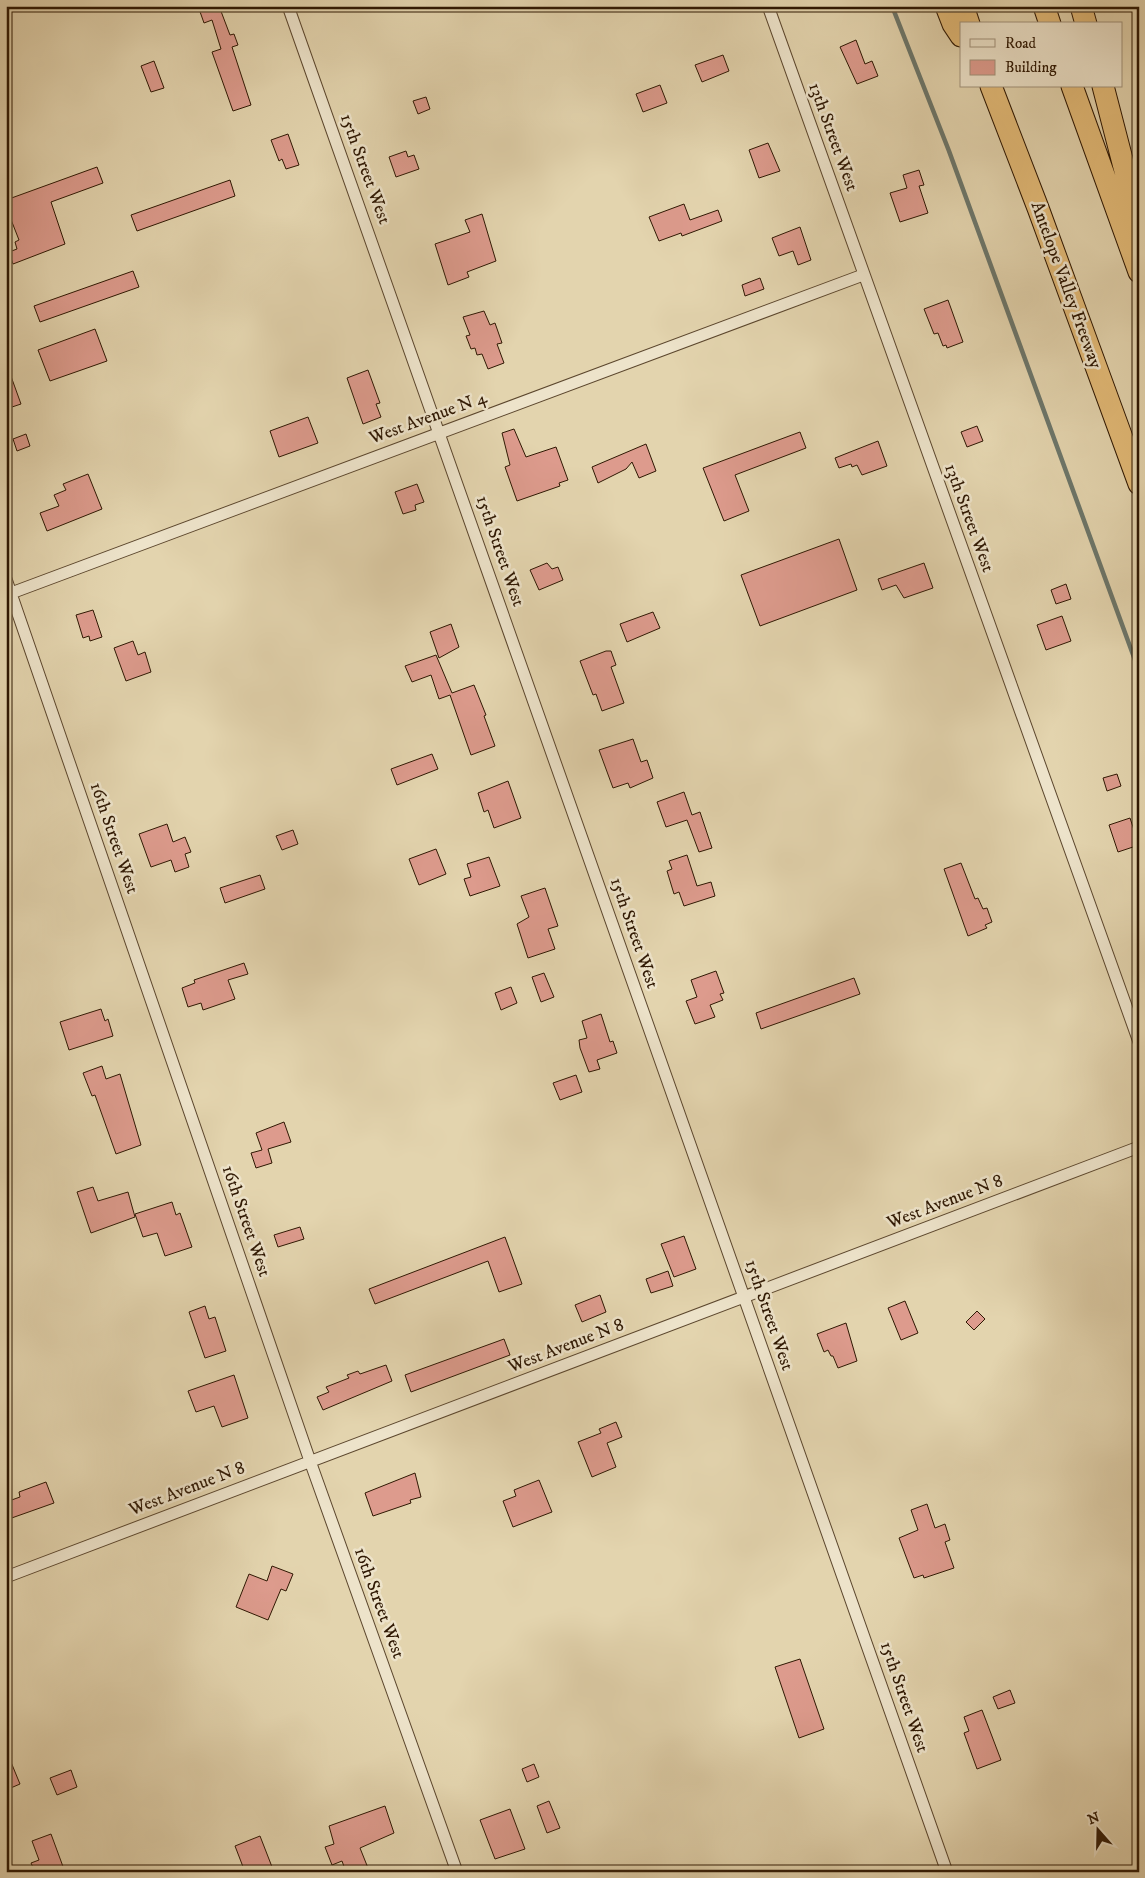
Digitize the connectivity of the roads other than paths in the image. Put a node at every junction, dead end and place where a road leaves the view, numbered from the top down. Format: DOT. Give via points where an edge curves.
graph roads {
  1 [pos="288,6"];
  2 [pos="768,6"];
  3 [pos="946,6"];
  4 [pos="963,6"];
  5 [pos="1044,6"];
  6 [pos="1081,6"];
  7 [pos="968,22"];
  8 [pos="1049,22"];
  9 [pos="1085,22"];
  10 [pos="960,34"];
  11 [pos="992,88"];
  12 [pos="1073,88"];
  13 [pos="1104,88"];
  14 [pos="1136,263"];
  15 [pos="863,275"];
  16 [pos="440,432"];
  17 [pos="1139,484"];
  18 [pos="6,579"];
  19 [pos="9,594"];
  20 [pos="1139,1042"];
  21 [pos="1139,1147"];
  22 [pos="744,1298"];
  23 [pos="310,1461"];
  24 [pos="6,1577"];
  25 [pos="457,1872"];
  26 [pos="947,1872"];
  1 -- 16 [label="street, 15th Street West"];
  2 -- 15 [label="street, 13th Street West"];
  3 -- 10 [label="highway"];
  4 -- 7 [label="highway"];
  5 -- 8 [label="highway"];
  6 -- 9 [label="highway"];
  11 -- 17 [label="highway, Antelope Valley Freeway"];
  12 -- 14 [label="highway"];
  13 -- 14 [label="highway" via="1130,190"];
  15 -- 16 [label="street, West Avenue N 4"];
  15 -- 20 [label="street, 13th Street West"];
  16 -- 19 [label="street, West Avenue N 4"];
  16 -- 22 [label="street, 15th Street West"];
  18 -- 19 [label="street, 16th Street West"];
  19 -- 23 [label="street, 16th Street West"];
  21 -- 22 [label="street, West Avenue N 8"];
  22 -- 23 [label="street, West Avenue N 8"];
  22 -- 26 [label="street, 15th Street West"];
  23 -- 24 [label="street, West Avenue N 8"];
  23 -- 25 [label="street, 16th Street West"];
}
